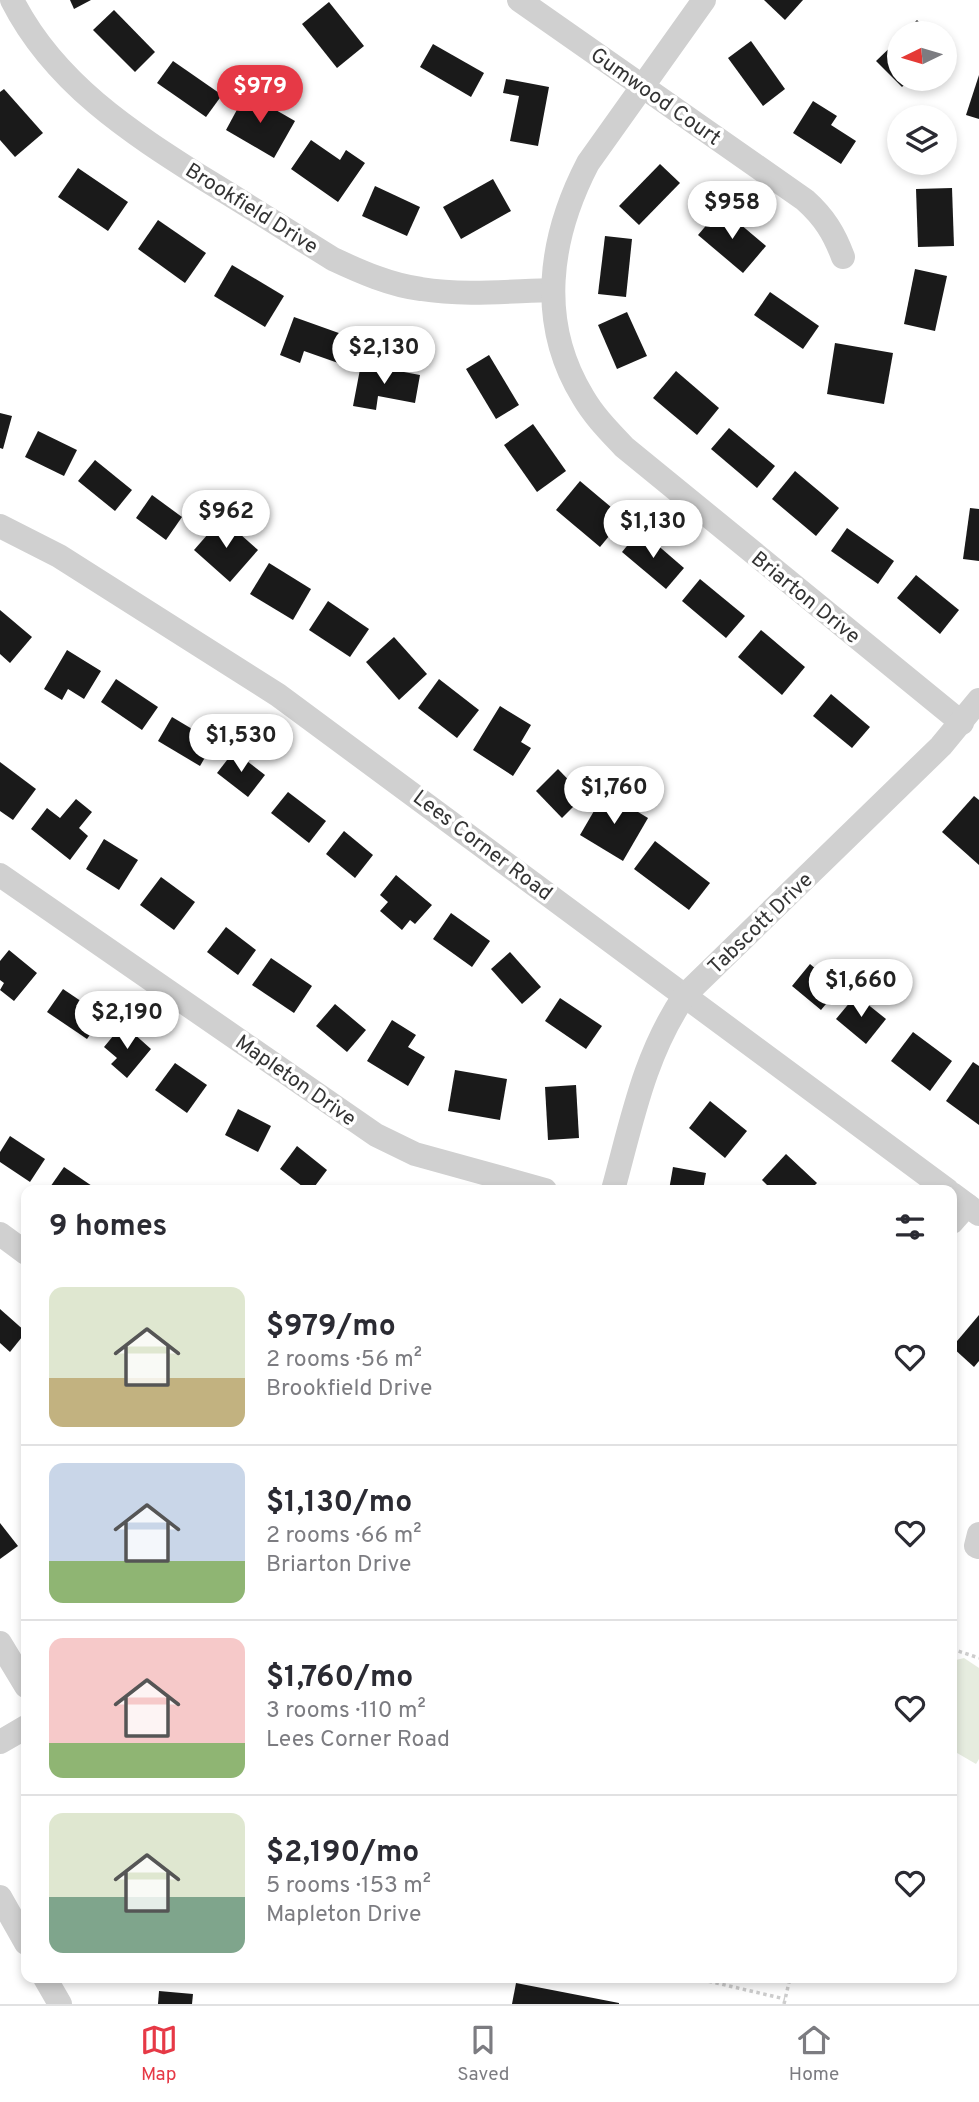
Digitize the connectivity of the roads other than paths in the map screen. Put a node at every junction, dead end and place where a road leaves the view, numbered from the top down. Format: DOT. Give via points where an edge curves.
graph roads {
  1 [pos="12,0"];
  2 [pos="519,0"];
  3 [pos="704,0"];
  4 [pos="642,88"];
  5 [pos="843,257"];
  6 [pos="553,289"];
  7 [pos="0,526"];
  8 [pos="979,700"];
  9 [pos="962,723"];
  10 [pos="0,875"];
  11 [pos="685,995"];
  12 [pos="527,1185"];
  13 [pos="615,1185"];
  14 [pos="933,1185"];
  15 [pos="0,1234"];
  16 [pos="21,1249"];
  17 [pos="979,1534"];
  18 [pos="979,1546"];
  19 [pos="0,1643"];
  20 [pos="21,1678"];
  21 [pos="21,1730"];
  22 [pos="0,1742"];
  23 [pos="0,1897"];
  24 [pos="21,1933"];
  25 [pos="48,1983"];
  26 [pos="60,2004"];
  1 -- 6 [label="street, Brookfield Drive" via="41,46 103,110 138,137 333,259 420,289"];
  2 -- 4 [label="street, Gumwood Court"];
  3 -- 4 [label="street, Briarton Drive"];
  4 -- 5 [label="street, Gumwood Court" via="805,200 835,234"];
  4 -- 6 [label="street, Briarton Drive" via="588,163 573,192 559,235"];
  6 -- 9 [label="street, Briarton Drive" via="568,369 602,424 624,447"];
  7 -- 11 [label="street, Lees Corner Road" via="59,556 278,695"];
  8 -- 9 [label="street, Tabscott Drive"];
  9 -- 11 [label="street, Tabscott Drive"];
  10 -- 12 [label="street, Mapleton Drive" via="376,1135 415,1154"];
  11 -- 13 [label="street, Tabscott Drive" via="650,1058"];
  11 -- 14 [label="street, Lees Corner Road"];
  15 -- 16 [label="street"];
  17 -- 18 [label="street"];
  19 -- 20 [label="street"];
  21 -- 22 [label="street"];
  23 -- 24 [label="street"];
  25 -- 26 [label="street"];
}
